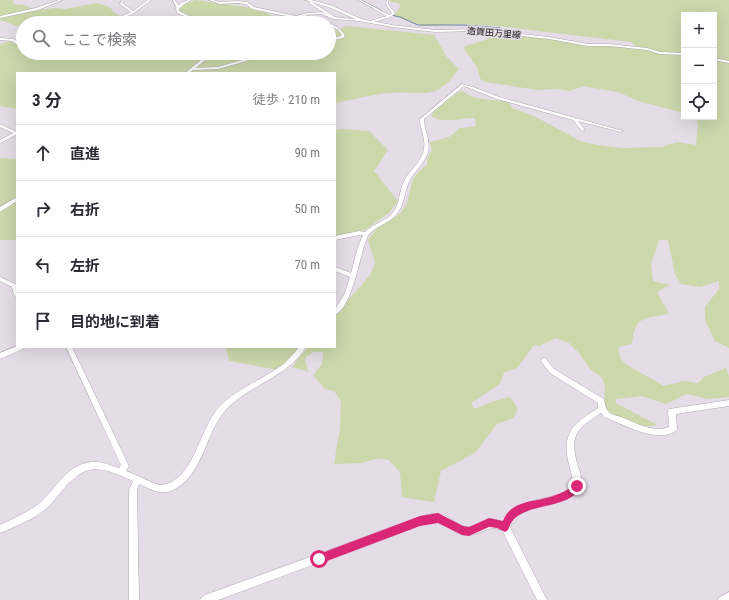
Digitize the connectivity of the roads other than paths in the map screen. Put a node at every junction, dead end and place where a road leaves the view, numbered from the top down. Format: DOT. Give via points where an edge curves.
graph roads {
  1 [pos="61,0"];
  2 [pos="122,0"];
  3 [pos="150,0"];
  4 [pos="174,0"];
  5 [pos="190,0"];
  6 [pos="210,0"];
  7 [pos="309,0"];
  8 [pos="359,0"];
  9 [pos="388,0"];
  10 [pos="179,6"];
  11 [pos="133,12"];
  12 [pos="303,15"];
  13 [pos="125,16"];
  14 [pos="186,16"];
  15 [pos="292,16"];
  16 [pos="300,16"];
  17 [pos="306,16"];
  18 [pos="330,16"];
  19 [pos="389,16"];
  20 [pos="0,17"];
  21 [pos="336,18"];
  22 [pos="360,20"];
  23 [pos="371,22"];
  24 [pos="336,27"];
  25 [pos="339,29"];
  26 [pos="336,38"];
  27 [pos="0,39"];
  28 [pos="16,42"];
  29 [pos="681,54"];
  30 [pos="203,60"];
  31 [pos="248,60"];
  32 [pos="717,60"];
  33 [pos="729,62"];
  34 [pos="192,69"];
  35 [pos="188,72"];
  36 [pos="575,120"];
  37 [pos="0,125"];
  38 [pos="582,130"];
  39 [pos="621,131"];
  40 [pos="16,133"];
  41 [pos="16,134"];
  42 [pos="0,142"];
  43 [pos="16,200"];
  44 [pos="0,210"];
  45 [pos="366,234"];
  46 [pos="336,238"];
  47 [pos="336,269"];
  48 [pos="353,276"];
  49 [pos="0,279"];
  50 [pos="16,292"];
  51 [pos="336,312"];
  52 [pos="19,348"];
  53 [pos="69,348"];
  54 [pos="302,348"];
  55 [pos="0,356"];
  56 [pos="544,361"];
  57 [pos="729,403"];
  58 [pos="602,409"];
  59 [pos="120,472"];
  60 [pos="137,480"];
  61 [pos="505,527"];
  62 [pos="0,529"];
  63 [pos="729,597"];
  64 [pos="134,600"];
  65 [pos="205,600"];
  66 [pos="542,600"];
  67 [pos="723,600"];
  1 -- 20 [label="street" via="37,9"];
  2 -- 11 [label="street" via="121,3"];
  3 -- 11 [label="street"];
  4 -- 10 [label="street"];
  5 -- 10 [label="street"];
  6 -- 15 [label="street" via="220,3 240,2 253,8"];
  7 -- 18 [label="street"];
  7 -- 22 [label="main road, 造賀田万里線"];
  8 -- 19 [label="street"];
  9 -- 19 [label="street" via="387,4 394,12"];
  10 -- 14 [label="street" via="177,10"];
  11 -- 13 [label="street"];
  12 -- 16 [label="street"];
  12 -- 17 [label="street"];
  12 -- 18 [label="street"];
  19 -- 23 [label="street"];
  21 -- 22 [label="street"];
  22 -- 23 [label="main road, 造賀田万里線"];
  23 -- 29 [label="main road, 造賀田万里線" via="427,31 477,30"];
  24 -- 25 [label="street"];
  25 -- 26 [label="street" via="343,36"];
  27 -- 28 [label="street"];
  30 -- 34 [label="street"];
  31 -- 34 [label="street" via="224,67"];
  32 -- 33 [label="main road"];
  34 -- 35 [label="street"];
  36 -- 38 [label="street"];
  36 -- 39 [label="street"];
  36 -- 45 [label="street" via="463,85 422,119 427,142 426,152 408,179 396,212"];
  37 -- 40 [label="street"];
  41 -- 42 [label="street"];
  43 -- 44 [label="street"];
  45 -- 46 [label="street"];
  45 -- 48 [label="street"];
  47 -- 48 [label="street"];
  48 -- 51 [label="street" via="348,295"];
  49 -- 50 [label="street" via="14,286"];
  52 -- 55 [label="street"];
  53 -- 59 [label="street" via="125,466"];
  54 -- 60 [label="street" via="287,364 230,401 221,410 191,468 175,486 162,489"];
  56 -- 58 [label="street" via="552,371 601,401"];
  57 -- 58 [label="street" via="672,411 673,429 665,432 653,432 607,415"];
  58 -- 61 [label="street" via="578,424 570,440 577,476 577,486 573,491 550,501 517,510 508,518"];
  59 -- 60 [label="street"];
  59 -- 62 [label="street" via="98,466 86,466 77,471 33,514"];
  60 -- 64 [label="street" via="133,490"];
  61 -- 65 [label="street" via="489,523 462,531 438,518 420,521"];
  61 -- 66 [label="street"];
  63 -- 67 [label="street"];
}
